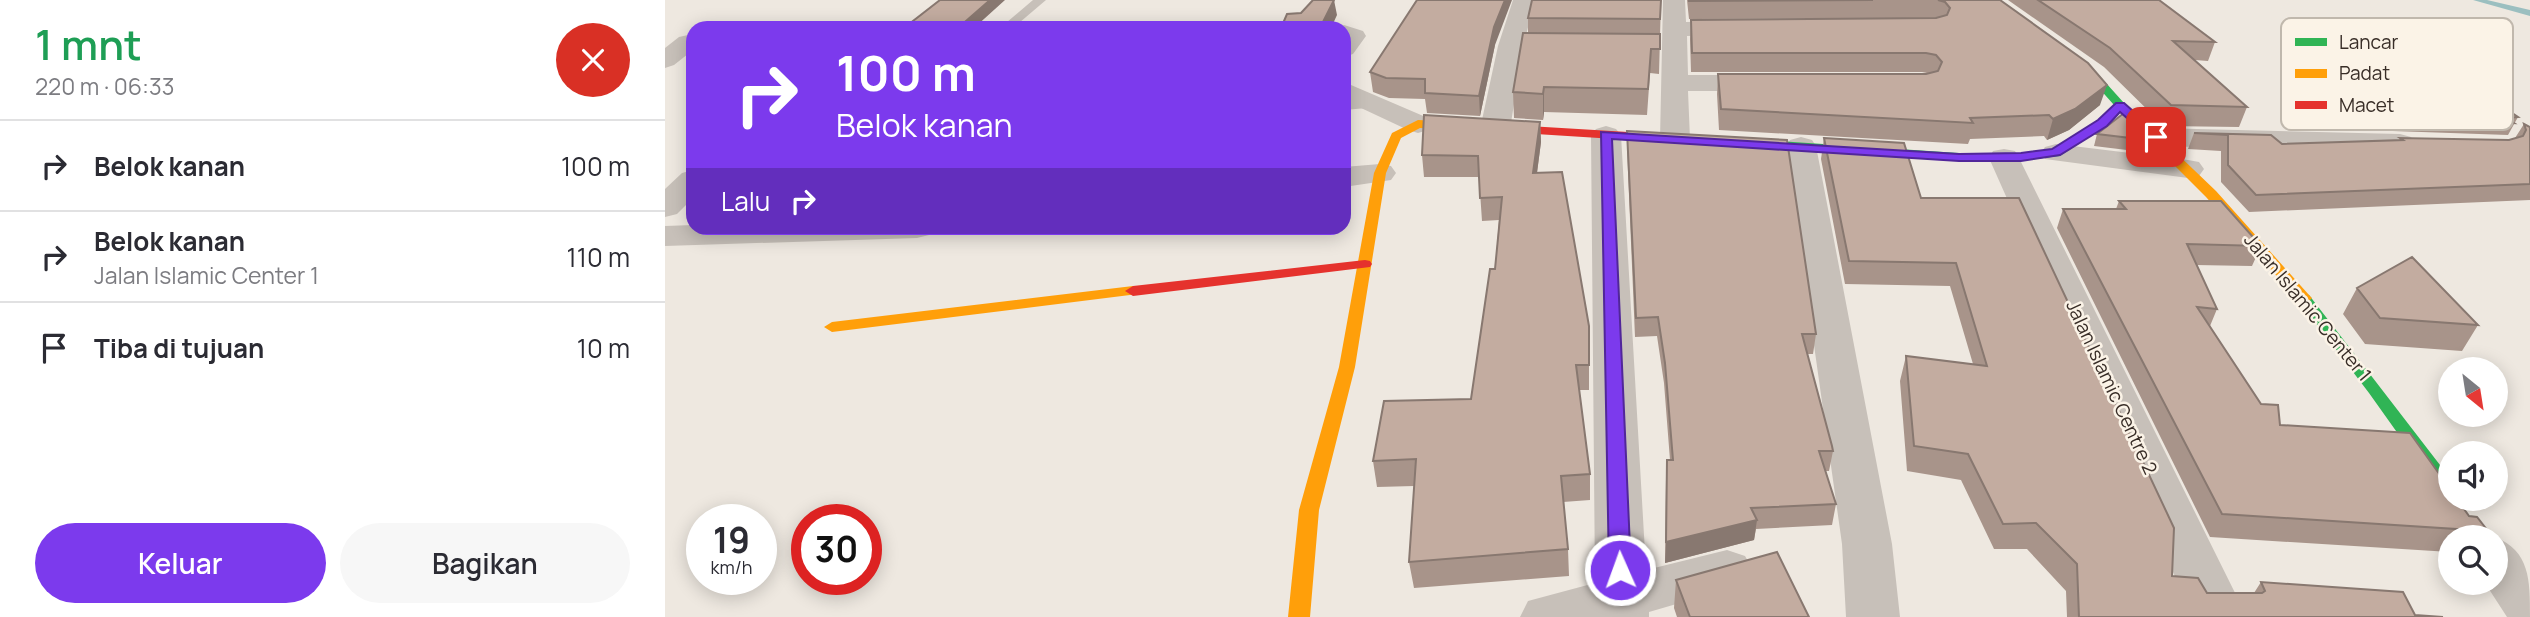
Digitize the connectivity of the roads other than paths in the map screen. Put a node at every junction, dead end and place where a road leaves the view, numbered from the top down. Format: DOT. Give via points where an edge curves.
graph roads {
  1 [pos="1040,0"];
  2 [pos="1524,0"];
  3 [pos="1674,0"];
  4 [pos="1988,0"];
  5 [pos="1014,21"];
  6 [pos="1767,28"];
  7 [pos="1666,41"];
  8 [pos="686,44"];
  9 [pos="1511,46"];
  10 [pos="1593,47"];
  11 [pos="665,60"];
  12 [pos="1675,83"];
  13 [pos="1799,83"];
  14 [pos="1351,93"];
  15 [pos="1374,104"];
  16 [pos="2120,105"];
  17 [pos="1351,106"];
  18 [pos="1418,124"];
  19 [pos="1495,129"];
  20 [pos="1606,135"];
  21 [pos="2156,137"];
  22 [pos="1696,140"];
  23 [pos="2427,144"];
  24 [pos="1801,146"];
  25 [pos="2056,153"];
  26 [pos="2004,158"];
  27 [pos="2188,169"];
  28 [pos="1380,173"];
  29 [pos="1351,176"];
  30 [pos="686,187"];
  31 [pos="665,207"];
  32 [pos="696,235"];
  33 [pos="665,236"];
  34 [pos="1364,264"];
  35 [pos="832,327"];
  36 [pos="2438,475"];
  37 [pos="1767,560"];
  38 [pos="2508,576"];
  39 [pos="1622,607"];
  40 [pos="2530,607"];
  41 [pos="1299,617"];
  42 [pos="1546,617"];
  43 [pos="1873,617"];
  44 [pos="2220,617"];
  1 -- 5 [label="lane"];
  2 -- 9 [label="street"];
  3 -- 7 [label="street"];
  4 -- 16 [label="street, Jalan Islamic Center 1" via="2093,75"];
  6 -- 7 [label="street"];
  7 -- 12 [label="street"];
  8 -- 11 [label="street"];
  9 -- 10 [label="street"];
  9 -- 19 [label="street"];
  12 -- 13 [label="street"];
  12 -- 22 [label="street"];
  14 -- 15 [label="street"];
  15 -- 17 [label="lane"];
  15 -- 18 [label="street"];
  16 -- 21 [label="street, Jalan Islamic Center 1"];
  16 -- 25 [label="street" via="2102,123"];
  18 -- 19 [label="street"];
  18 -- 28 [label="street" via="1396,136"];
  19 -- 20 [label="street"];
  20 -- 22 [label="street"];
  20 -- 39 [label="street"];
  21 -- 23 [label="street"];
  21 -- 27 [label="street, Jalan Islamic Center 1"];
  22 -- 24 [label="street"];
  24 -- 26 [label="street"];
  24 -- 43 [label="street" via="1867,544"];
  25 -- 26 [label="street"];
  25 -- 27 [label="street"];
  26 -- 44 [label="street, Jalan Islamic Centre 2"];
  27 -- 36 [label="street, Jalan Islamic Center 1" via="2303,297 2387,401"];
  28 -- 29 [label="street"];
  28 -- 34 [label="street"];
  30 -- 31 [label="street"];
  32 -- 33 [label="street"];
  34 -- 35 [label="street"];
  34 -- 41 [label="street" via="1347,367 1309,510"];
  37 -- 39 [label="street"];
  38 -- 40 [label="street"];
  39 -- 42 [label="street"];
}
